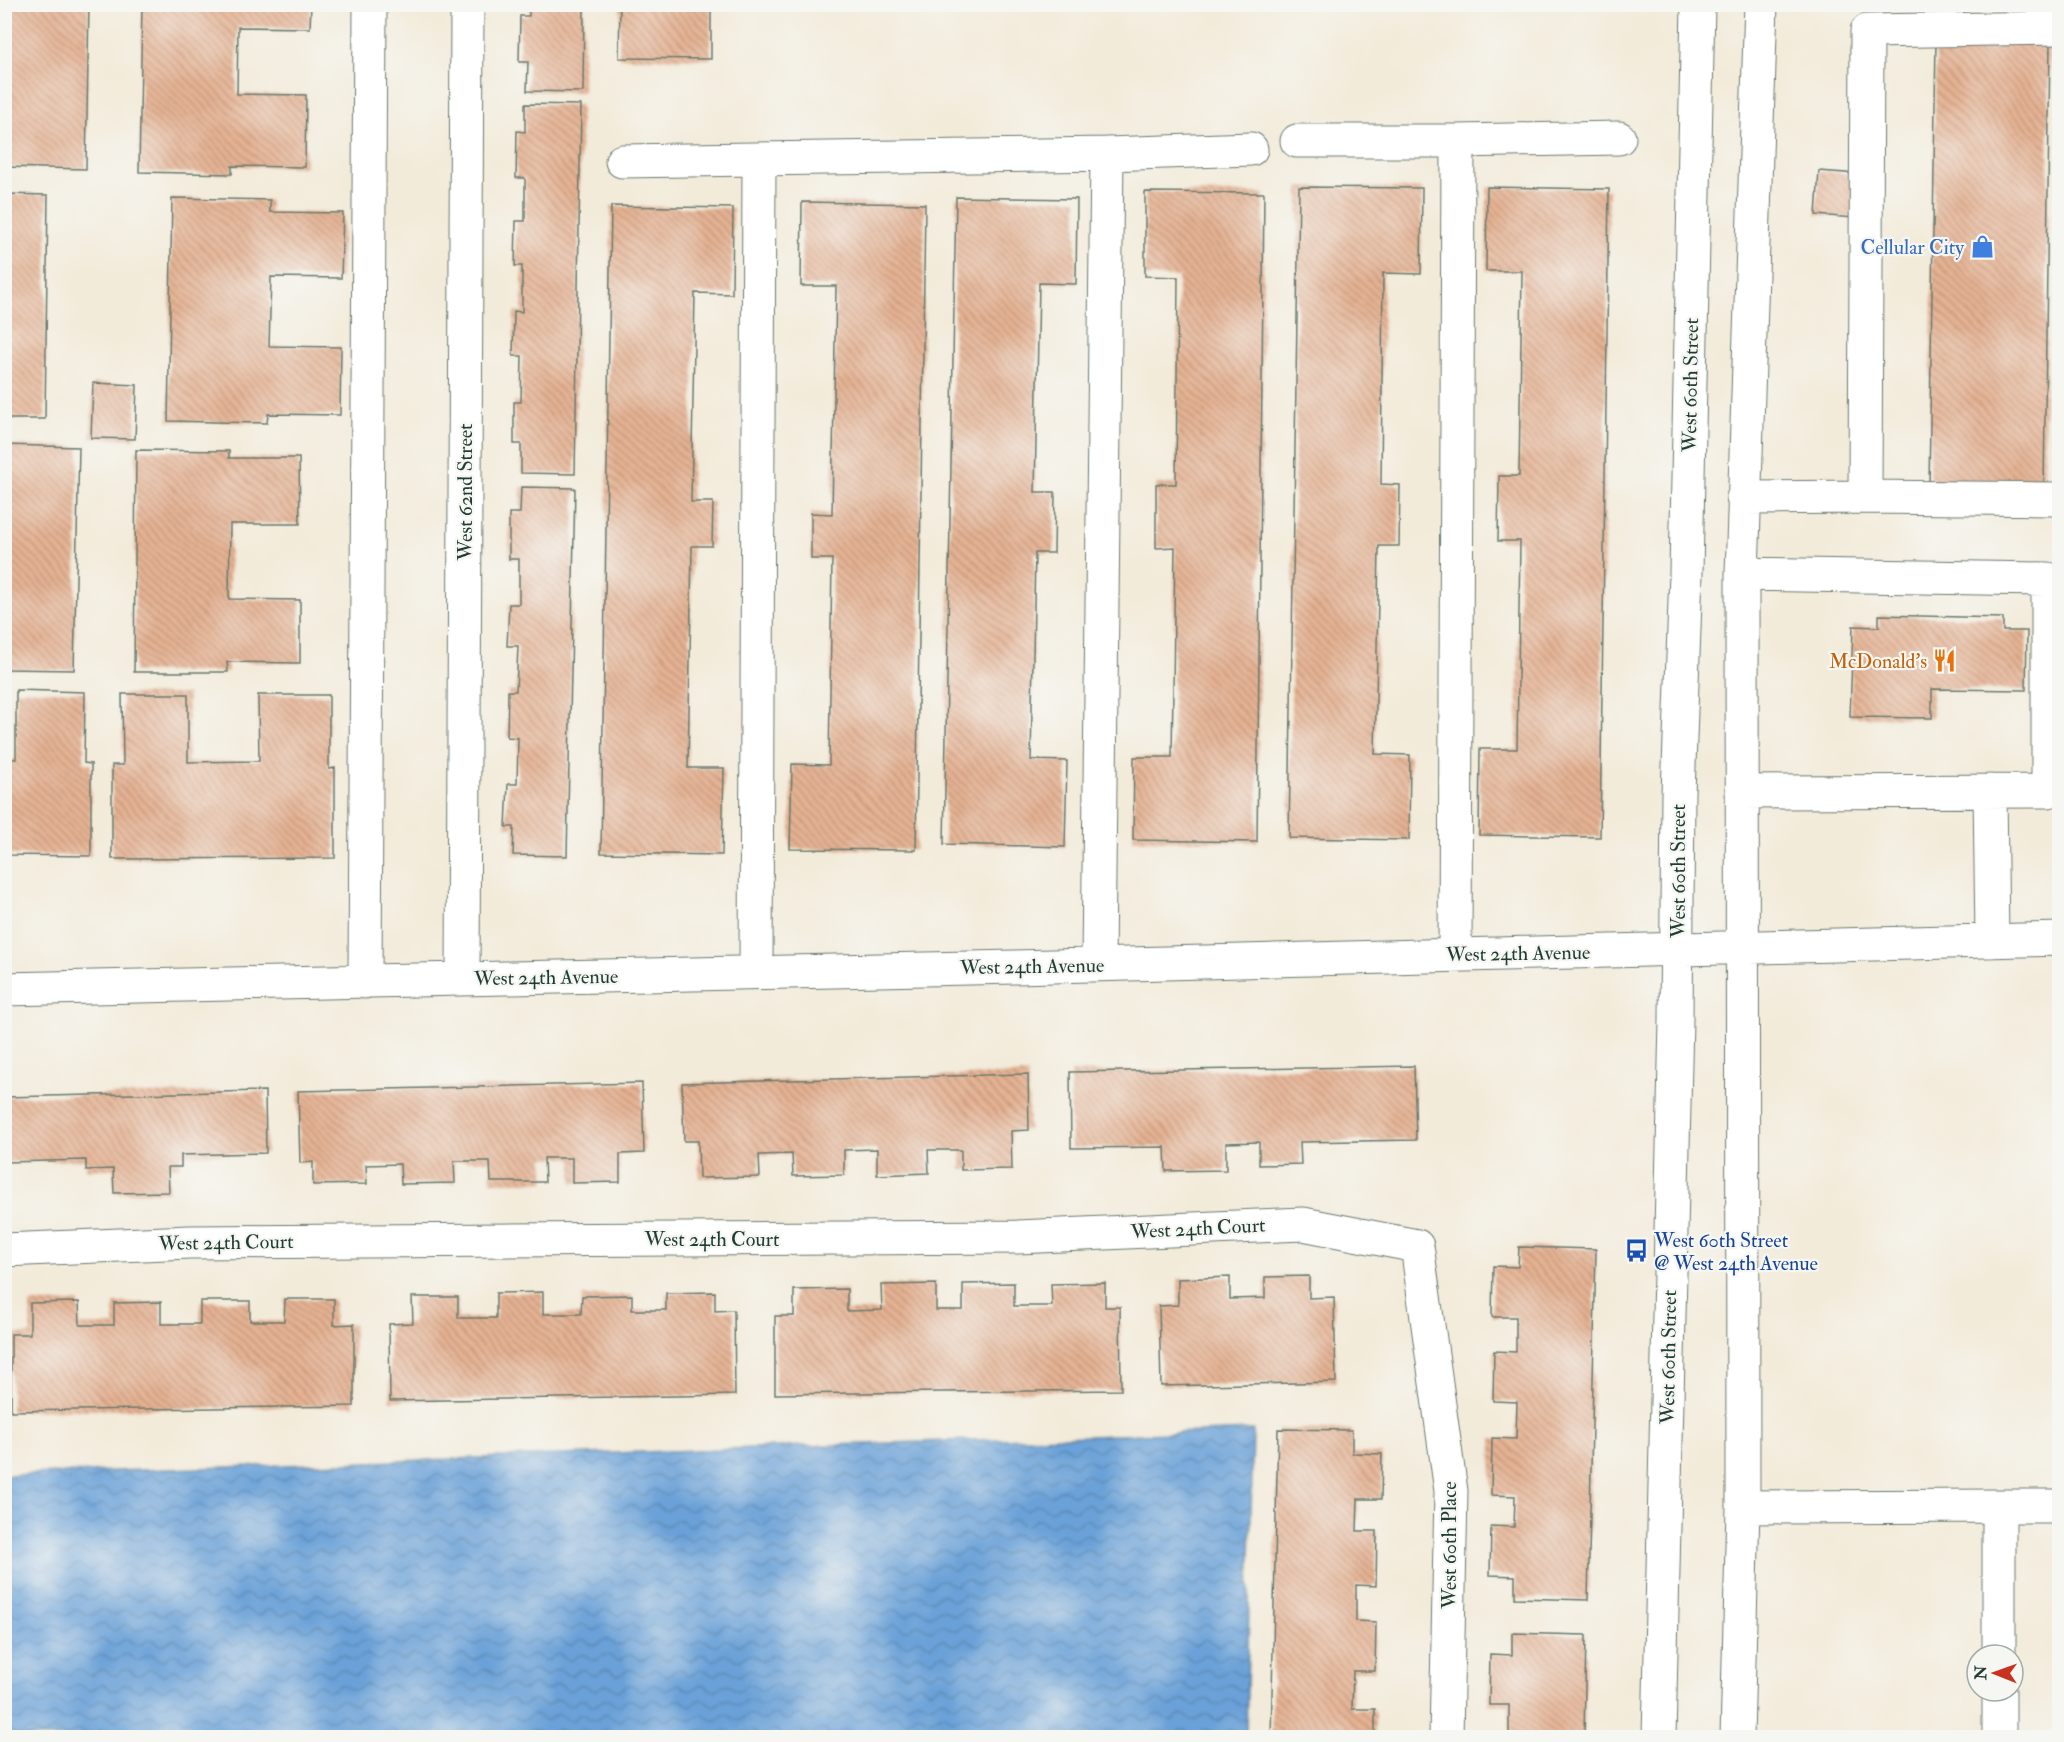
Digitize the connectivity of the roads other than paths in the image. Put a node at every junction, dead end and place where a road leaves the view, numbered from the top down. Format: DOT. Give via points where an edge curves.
graph roads {
  1 [pos="370,4"];
  2 [pos="467,4"];
  3 [pos="1698,4"];
  4 [pos="1758,8"];
  5 [pos="2060,28"];
  6 [pos="1619,138"];
  7 [pos="1297,141"];
  8 [pos="1458,141"];
  9 [pos="1251,149"];
  10 [pos="1107,154"];
  11 [pos="759,159"];
  12 [pos="622,161"];
  13 [pos="1865,497"];
  14 [pos="1743,498"];
  15 [pos="2060,499"];
  16 [pos="1742,574"];
  17 [pos="1990,791"];
  18 [pos="1742,792"];
  19 [pos="2060,939"];
  20 [pos="1992,941"];
  21 [pos="1742,948"];
  22 [pos="1677,950"];
  23 [pos="1455,955"];
  24 [pos="1098,964"];
  25 [pos="756,972"];
  26 [pos="463,979"];
  27 [pos="365,982"];
  28 [pos="4,990"];
  29 [pos="1417,1246"];
  30 [pos="4,1250"];
  31 [pos="2000,1506"];
  32 [pos="2060,1506"];
  33 [pos="1743,1507"];
  34 [pos="1999,1643"];
  35 [pos="1999,1703"];
  36 [pos="1446,1737"];
  37 [pos="1659,1737"];
  38 [pos="1737,1737"];
  39 [pos="1999,1737"];
  1 -- 27 [label="street"];
  2 -- 26 [label="street, West 62nd Street"];
  3 -- 22 [label="street, West 60th Street"];
  4 -- 14 [label="street"];
  5 -- 13 [label="street" via="1867,31"];
  6 -- 8 [label="street"];
  7 -- 8 [label="street"];
  8 -- 23 [label="street"];
  9 -- 10 [label="street"];
  10 -- 11 [label="street"];
  10 -- 24 [label="street"];
  11 -- 12 [label="street"];
  11 -- 25 [label="street"];
  13 -- 14 [label="street"];
  13 -- 15 [label="street"];
  14 -- 16 [label="street"];
  16 -- 17 [label="street" via="2048,579 2048,791"];
  16 -- 18 [label="street"];
  17 -- 18 [label="street"];
  17 -- 20 [label="street"];
  18 -- 21 [label="street"];
  19 -- 20 [label="street, West 24th Avenue"];
  20 -- 21 [label="street, West 24th Avenue"];
  21 -- 22 [label="street, West 24th Avenue"];
  21 -- 33 [label="street"];
  22 -- 23 [label="street, West 24th Avenue"];
  22 -- 37 [label="street, West 60th Street"];
  23 -- 24 [label="street, West 24th Avenue"];
  24 -- 25 [label="street, West 24th Avenue"];
  25 -- 26 [label="street, West 24th Avenue"];
  26 -- 27 [label="street, West 24th Avenue"];
  27 -- 28 [label="street, West 24th Avenue"];
  29 -- 30 [label="street, West 24th Court" via="1303,1224 1018,1237 189,1242"];
  29 -- 36 [label="street, West 60th Place" via="1451,1491"];
  31 -- 32 [label="street"];
  31 -- 33 [label="street"];
  31 -- 34 [label="street"];
  33 -- 38 [label="street"];
  35 -- 39 [label="street"];
}
